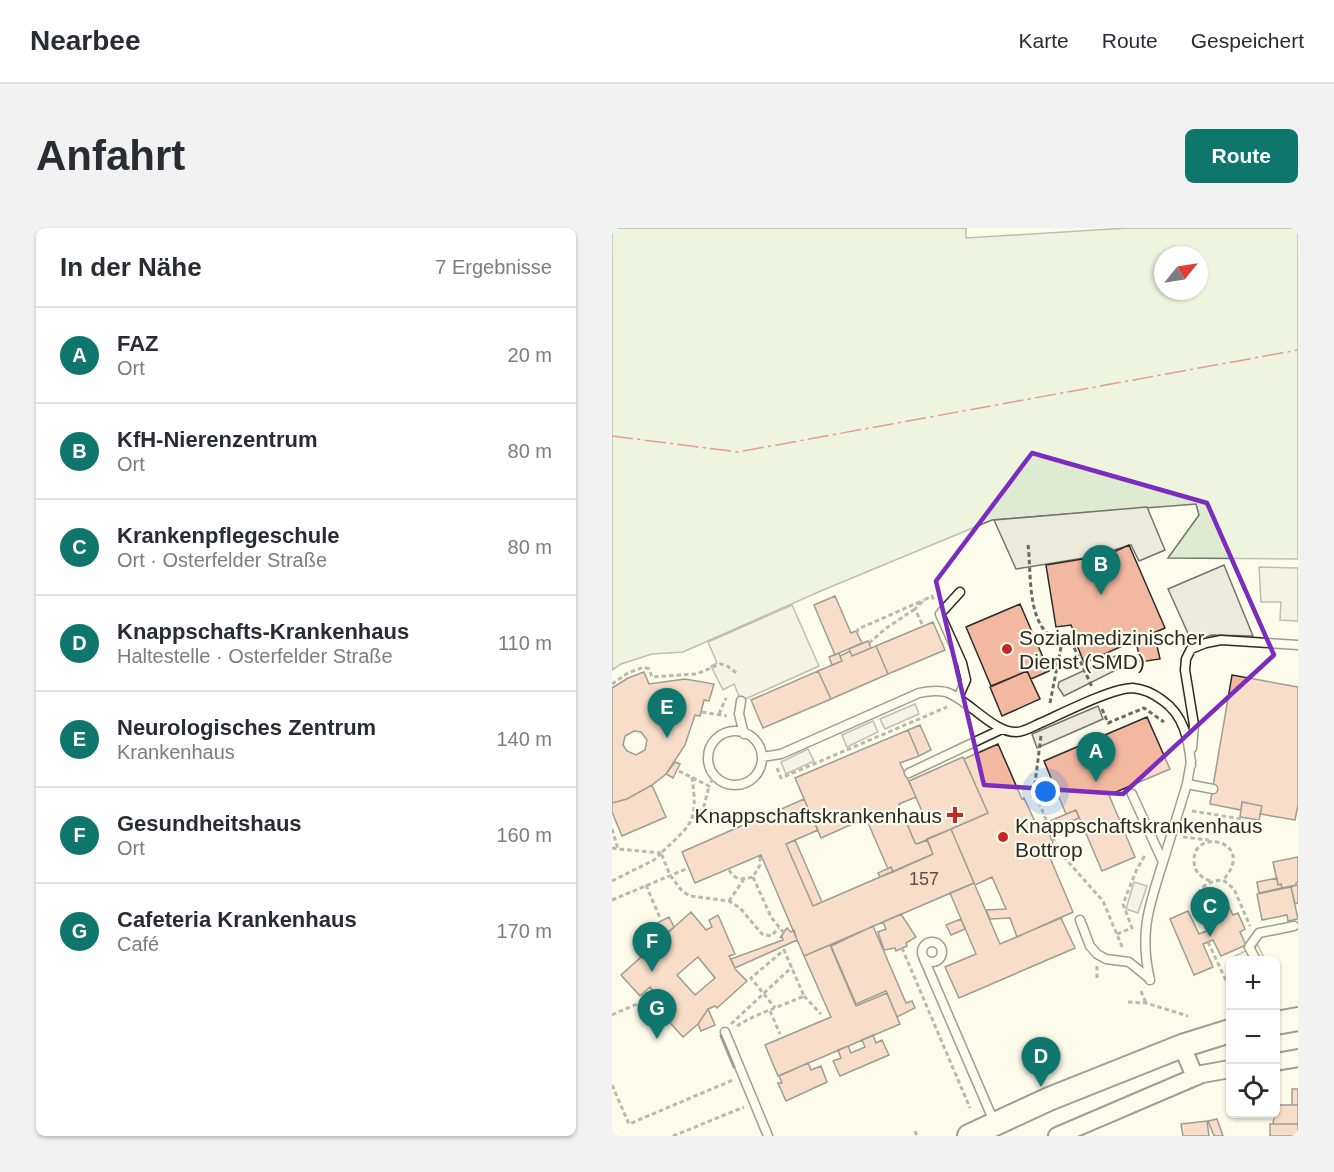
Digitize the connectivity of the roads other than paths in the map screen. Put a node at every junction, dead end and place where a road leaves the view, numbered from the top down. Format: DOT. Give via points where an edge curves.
graph roads {
  1 [pos="960,592"];
  2 [pos="1298,645"];
  3 [pos="958,698"];
  4 [pos="741,700"];
  5 [pos="1002,729"];
  6 [pos="744,734"];
  7 [pos="767,756"];
  8 [pos="1191,765"];
  9 [pos="909,773"];
  10 [pos="1186,784"];
  11 [pos="1213,789"];
  12 [pos="1132,794"];
  13 [pos="1163,862"];
  14 [pos="1080,920"];
  15 [pos="1294,926"];
  16 [pos="1254,956"];
  17 [pos="924,959"];
  18 [pos="934,963"];
  19 [pos="931,974"];
  20 [pos="1298,1018"];
  21 [pos="1280,1022"];
  22 [pos="1226,1031"];
  23 [pos="725,1032"];
  24 [pos="1182,1047"];
  25 [pos="1298,1058"];
  26 [pos="1280,1061"];
  27 [pos="1226,1071"];
  28 [pos="1195,1077"];
  29 [pos="995,1124"];
  30 [pos="768,1136"];
  31 [pos="969,1136"];
  32 [pos="1057,1136"];
  1 -- 3 [label="lane" via="940,614 966,680"];
  2 -- 8 [label="lane" via="1221,640 1191,649 1185,670 1194,725"];
  3 -- 5 [label="lane"];
  3 -- 7 [label="lane" via="939,691 919,693 781,754"];
  4 -- 6 [label="lane" via="739,714"];
  5 -- 8 [label="lane" via="1018,732 1097,698 1132,688 1168,704 1182,723"];
  5 -- 9 [label="lane"];
  6 -- 7 [label="lane"];
  6 -- 7 [label="lane" via="731,732 712,743 708,758 714,776 722,782 740,785 752,779"];
  8 -- 10 [label="lane"];
  10 -- 11 [label="lane"];
  10 -- 13 [label="lane"];
  12 -- 13 [label="lane"];
  13 -- 14 [label="lane" via="1146,918 1144,946 1150,980 1129,962 1097,954"];
  15 -- 16 [label="lane" via="1259,933 1250,947"];
  17 -- 18 [label="lane"];
  17 -- 18 [label="lane" via="924,946 937,943 943,952"];
  17 -- 19 [label="lane"];
  18 -- 19 [label="lane"];
  19 -- 29 [label="lane"];
  20 -- 21 [label="main road"];
  22 -- 24 [label="main road"];
  23 -- 30 [label="lane"];
  24 -- 28 [label="street"];
  24 -- 29 [label="main road"];
  25 -- 26 [label="street"];
  27 -- 28 [label="street"];
  28 -- 32 [label="street"];
  29 -- 31 [label="main road"];
}
